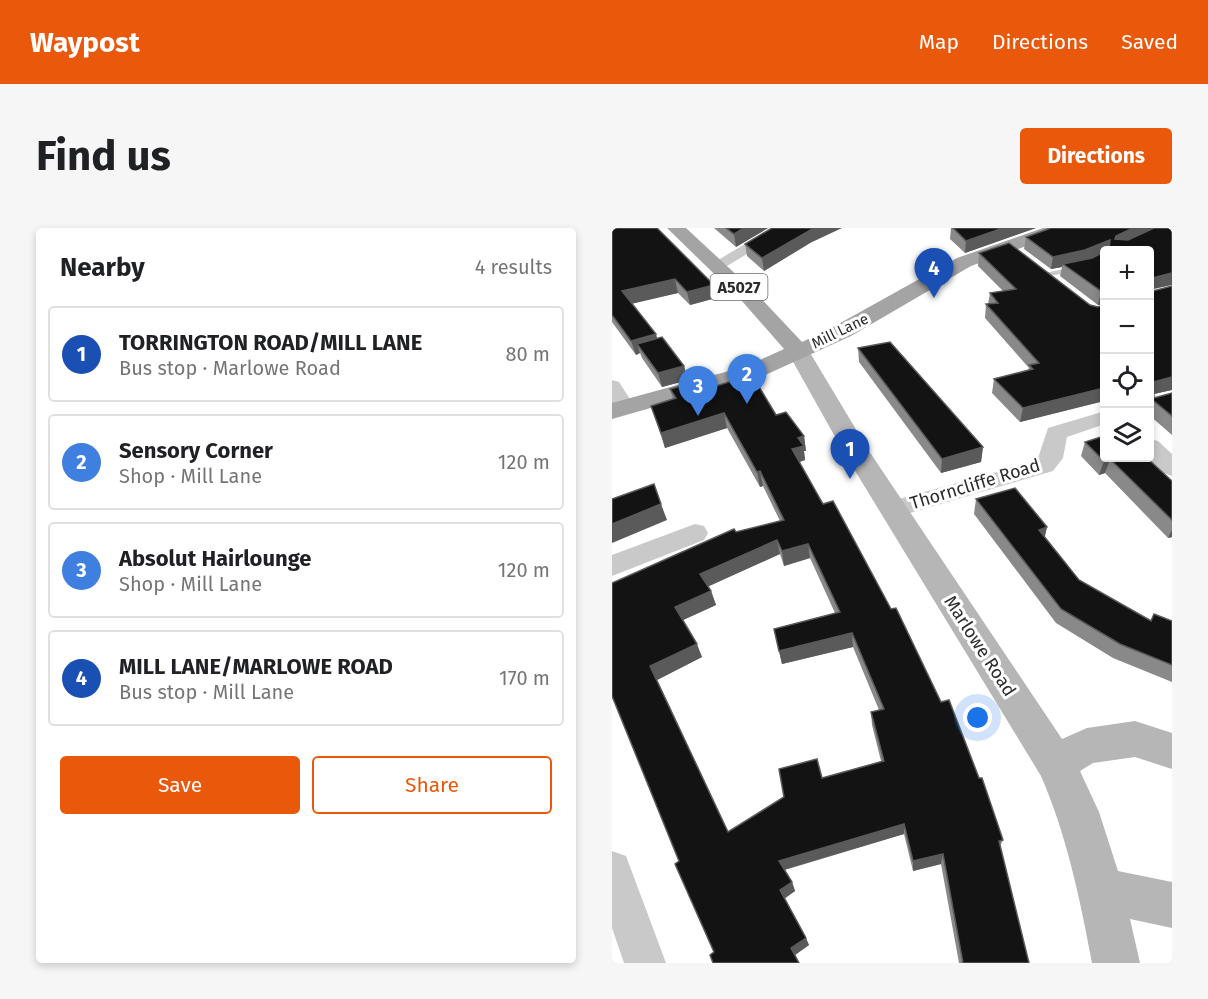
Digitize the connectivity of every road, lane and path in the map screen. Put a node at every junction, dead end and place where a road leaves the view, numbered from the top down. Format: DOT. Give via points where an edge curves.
graph roads {
  1 [pos="676,228"];
  2 [pos="783,228"];
  3 [pos="1059,228"];
  4 [pos="1009,247"];
  5 [pos="1100,258"];
  6 [pos="716,266"];
  7 [pos="1035,267"];
  8 [pos="1061,286"];
  9 [pos="798,351"];
  10 [pos="612,386"];
  11 [pos="618,409"];
  12 [pos="1100,418"];
  13 [pos="1154,451"];
  14 [pos="1172,468"];
  15 [pos="893,509"];
  16 [pos="695,533"];
  17 [pos="612,566"];
  18 [pos="1172,751"];
  19 [pos="1055,763"];
  20 [pos="612,870"];
  21 [pos="1101,890"];
  22 [pos="1172,904"];
  23 [pos="645,963"];
  24 [pos="1116,963"];
  1 -- 6 [label="main road, A5027"];
  2 -- 6 [label="street"];
  3 -- 4 [label="main road, Mill Lane"];
  4 -- 7 [label="street"];
  4 -- 9 [label="main road, Mill Lane" via="964,262 843,331"];
  5 -- 7 [label="lane" via="1085,267"];
  6 -- 9 [label="main road, A5027"];
  7 -- 8 [label="street"];
  9 -- 11 [label="main road, Mill Lane" via="755,371"];
  9 -- 15 [label="street, Marlowe Road"];
  10 -- 11 [label="street"];
  12 -- 15 [label="street, Thorncliffe Road" via="1056,433 1051,458 1045,466"];
  13 -- 14 [label="street"];
  15 -- 19 [label="street, Marlowe Road"];
  16 -- 17 [label="street"];
  18 -- 19 [label="street" via="1135,739 1087,746"];
  19 -- 21 [label="street, Marlowe Road" via="1078,812"];
  20 -- 23 [label="street"];
  21 -- 22 [label="street"];
  21 -- 24 [label="street, Marlowe Road"];
}
